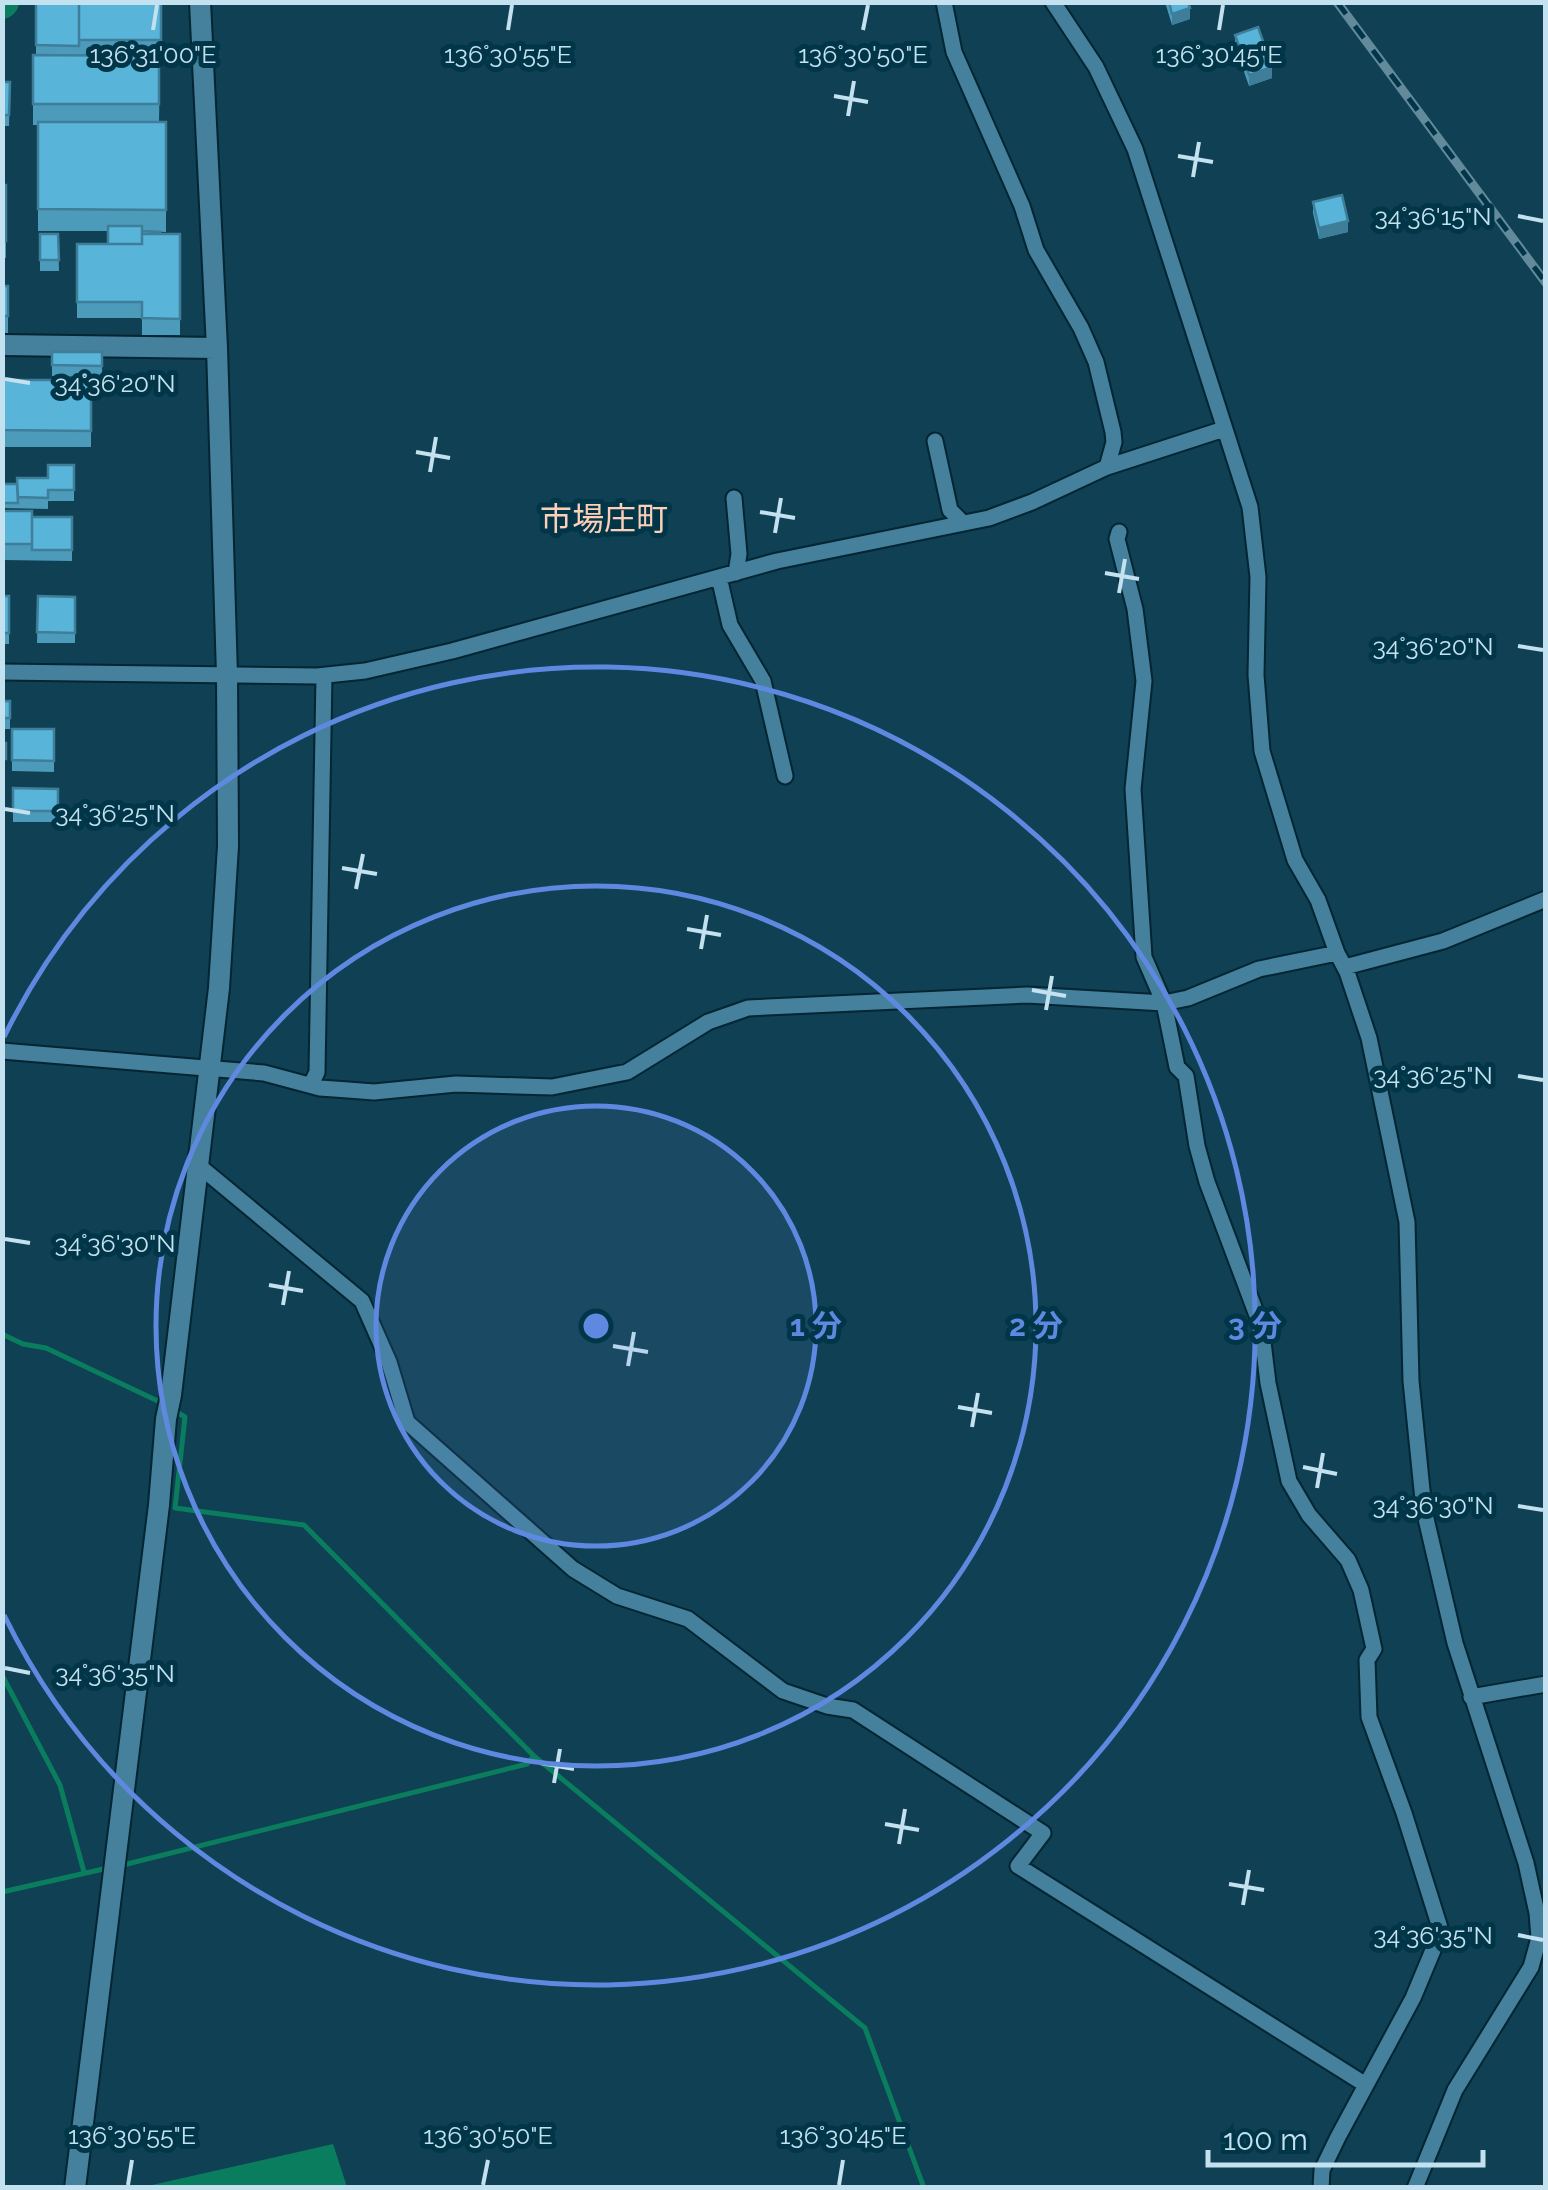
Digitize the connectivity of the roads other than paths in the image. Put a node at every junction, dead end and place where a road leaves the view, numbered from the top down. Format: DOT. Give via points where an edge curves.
graph roads {
  1 [pos="200,2"];
  2 [pos="944,2"];
  3 [pos="1052,2"];
  4 [pos="2,345"];
  5 [pos="217,348"];
  6 [pos="1224,429"];
  7 [pos="934,441"];
  8 [pos="1106,468"];
  9 [pos="734,498"];
  10 [pos="962,522"];
  11 [pos="1119,532"];
  12 [pos="728,575"];
  13 [pos="2,672"];
  14 [pos="227,675"];
  15 [pos="324,676"];
  16 [pos="786,776"];
  17 [pos="1546,899"];
  18 [pos="1341,960"];
  19 [pos="1164,1003"];
  20 [pos="2,1052"];
  21 [pos="209,1069"];
  22 [pos="310,1085"];
  23 [pos="198,1165"];
  24 [pos="1546,1684"];
  25 [pos="1470,1697"];
  26 [pos="1366,2085"];
  27 [pos="75,2188"];
  28 [pos="1321,2188"];
  29 [pos="1415,2188"];
  1 -- 5 [label="street"];
  2 -- 8 [label="street" via="954,52 1036,250 1096,362 1114,442"];
  3 -- 6 [label="street" via="1096,67 1134,149"];
  4 -- 5 [label="street"];
  5 -- 14 [label="street"];
  6 -- 8 [label="street"];
  6 -- 18 [label="street" via="1250,507 1255,546 1262,751 1295,860"];
  7 -- 10 [label="street" via="950,510"];
  8 -- 10 [label="street" via="1032,502"];
  9 -- 12 [label="street" via="739,554"];
  10 -- 12 [label="street"];
  11 -- 19 [label="street" via="1144,681 1133,789 1144,957"];
  12 -- 15 [label="street" via="452,651"];
  12 -- 16 [label="street" via="730,625 763,681"];
  13 -- 14 [label="street"];
  14 -- 15 [label="street"];
  14 -- 21 [label="street" via="227,866"];
  15 -- 22 [label="street" via="317,1072"];
  17 -- 18 [label="street" via="1443,941"];
  18 -- 19 [label="street" via="1260,969"];
  18 -- 25 [label="street" via="1368,1038 1401,1184 1418,1470"];
  19 -- 22 [label="street" via="1027,995 748,1008 708,1022 606,1078 552,1087 456,1084 374,1092"];
  19 -- 26 [label="street" via="1207,1182 1262,1326 1290,1481 1348,1560 1361,1590 1374,1649 1367,1660 1369,1717 1441,1932"];
  20 -- 21 [label="street"];
  21 -- 22 [label="street"];
  21 -- 23 [label="street"];
  23 -- 26 [label="street" via="362,1300 406,1422 574,1569 618,1596 688,1619 783,1691 853,1710 1043,1833 1018,1866"];
  23 -- 27 [label="street"];
  24 -- 25 [label="street"];
  25 -- 29 [label="street" via="1529,1873 1539,1938 1531,1966 1454,2090"];
  26 -- 28 [label="street" via="1322,2170"];
}
